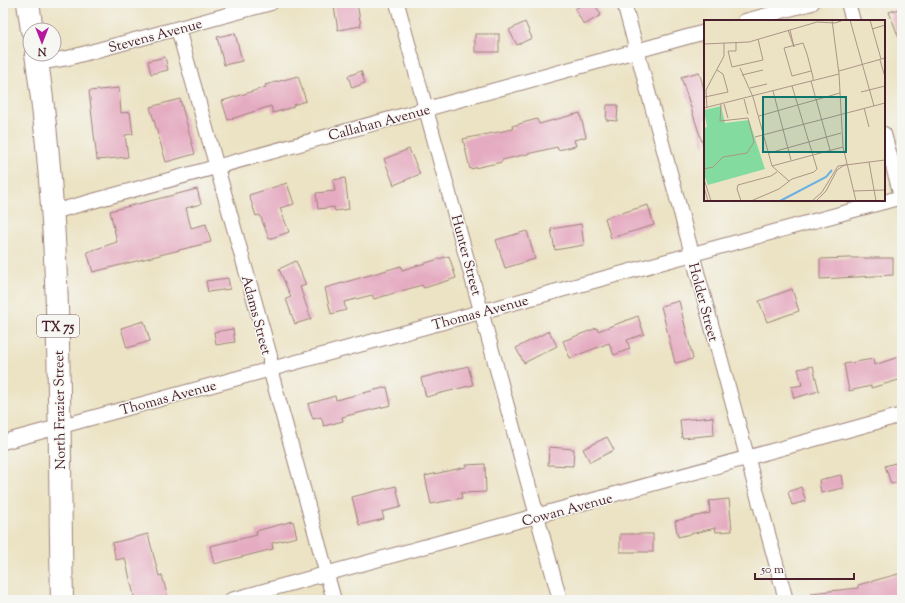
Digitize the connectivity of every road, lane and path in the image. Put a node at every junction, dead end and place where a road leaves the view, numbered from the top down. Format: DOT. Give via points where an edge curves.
graph roads {
  1 [pos="28,3"];
  2 [pos="271,3"];
  3 [pos="397,3"];
  4 [pos="624,3"];
  5 [pos="812,3"];
  6 [pos="848,3"];
  7 [pos="749,20"];
  8 [pos="853,20"];
  9 [pos="31,22"];
  10 [pos="178,29"];
  11 [pos="704,32"];
  12 [pos="636,50"];
  13 [pos="62,58"];
  14 [pos="37,62"];
  15 [pos="426,110"];
  16 [pos="885,138"];
  17 [pos="216,166"];
  18 [pos="902,198"];
  19 [pos="53,212"];
  20 [pos="692,254"];
  21 [pos="482,311"];
  22 [pos="270,369"];
  23 [pos="902,415"];
  24 [pos="59,426"];
  25 [pos="3,442"];
  26 [pos="746,460"];
  27 [pos="537,517"];
  28 [pos="327,573"];
  29 [pos="62,600"];
  30 [pos="232,600"];
  31 [pos="334,600"];
  32 [pos="560,600"];
  33 [pos="786,600"];
  1 -- 9 [label="main road"];
  2 -- 10 [label="street, Stevens Avenue"];
  3 -- 15 [label="street, Hunter Street"];
  4 -- 12 [label="street, Holder Street"];
  5 -- 7 [label="street"];
  6 -- 8 [label="street"];
  10 -- 13 [label="street, Stevens Avenue"];
  10 -- 17 [label="street, Adams Street"];
  11 -- 12 [label="street, Callahan Avenue"];
  12 -- 15 [label="street, Callahan Avenue"];
  12 -- 20 [label="street, Holder Street"];
  14 -- 19 [label="main road, North Frazier Street / TX 75"];
  15 -- 17 [label="street, Callahan Avenue"];
  15 -- 21 [label="street, Hunter Street"];
  16 -- 18 [label="street"];
  17 -- 19 [label="street, Callahan Avenue"];
  17 -- 22 [label="street, Adams Street" via="270,356"];
  18 -- 20 [label="street, Thomas Avenue"];
  19 -- 24 [label="main road, North Frazier Street / TX 75" via="58,296"];
  20 -- 21 [label="street, Thomas Avenue"];
  20 -- 26 [label="street, Holder Street"];
  21 -- 22 [label="street, Thomas Avenue"];
  21 -- 27 [label="street, Hunter Street"];
  22 -- 24 [label="street, Thomas Avenue"];
  22 -- 28 [label="street, Adams Street"];
  23 -- 26 [label="street, Cowan Avenue"];
  24 -- 25 [label="street, Thomas Avenue"];
  24 -- 29 [label="main road, North Frazier Street / TX 75"];
  26 -- 27 [label="street, Cowan Avenue"];
  26 -- 33 [label="street, Holder Street"];
  27 -- 28 [label="street, Cowan Avenue"];
  27 -- 32 [label="street, Hunter Street"];
  28 -- 30 [label="street, Cowan Avenue"];
  28 -- 31 [label="street, Adams Street"];
}
